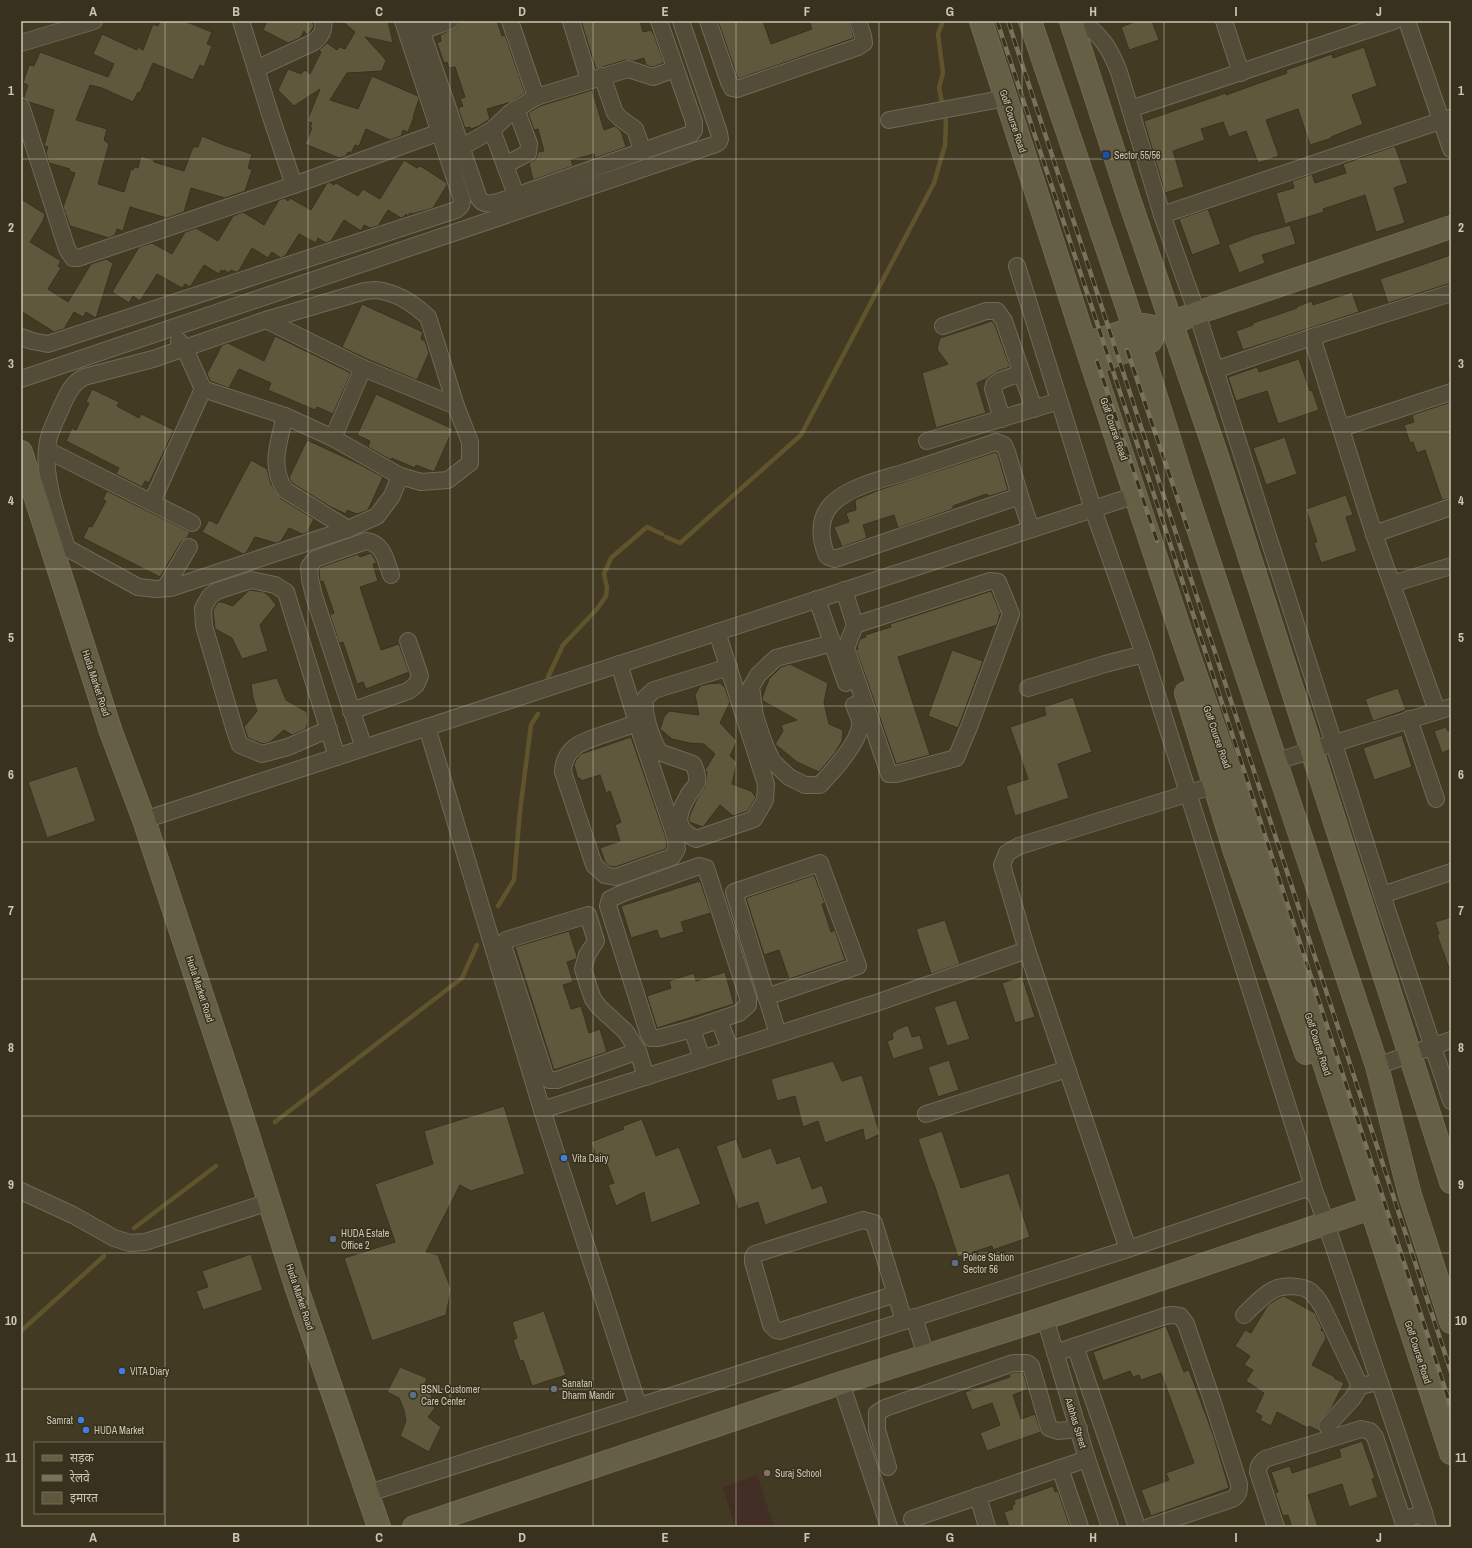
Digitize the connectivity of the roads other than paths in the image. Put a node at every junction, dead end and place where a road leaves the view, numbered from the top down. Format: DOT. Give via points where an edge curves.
graph roads {
  1 [pos="94,21"];
  2 [pos="242,21"];
  3 [pos="323,21"];
  4 [pos="403,21"];
  5 [pos="450,21"];
  6 [pos="510,21"];
  7 [pos="571,21"];
  8 [pos="659,21"];
  9 [pos="681,21"];
  10 [pos="708,21"];
  11 [pos="858,21"];
  12 [pos="970,21"];
  13 [pos="981,21"];
  14 [pos="1030,21"];
  15 [pos="1071,21"];
  16 [pos="1080,21"];
  17 [pos="1224,21"];
  18 [pos="1394,21"];
  19 [pos="1407,21"];
  20 [pos="420,26"];
  21 [pos="713,39"];
  22 [pos="21,43"];
  23 [pos="690,47"];
  24 [pos="256,69"];
  25 [pos="675,69"];
  26 [pos="1241,73"];
  27 [pos="596,78"];
  28 [pos="536,97"];
  29 [pos="1001,99"];
  30 [pos="21,106"];
  31 [pos="516,108"];
  32 [pos="1130,109"];
  33 [pos="1446,119"];
  34 [pos="889,120"];
  35 [pos="492,130"];
  36 [pos="440,132"];
  37 [pos="462,147"];
  38 [pos="1451,149"];
  39 [pos="643,152"];
  40 [pos="505,165"];
  41 [pos="294,185"];
  42 [pos="516,195"];
  43 [pos="1162,214"];
  44 [pos="1451,227"];
  45 [pos="1017,266"];
  46 [pos="1451,293"];
  47 [pos="1196,313"];
  48 [pos="266,320"];
  49 [pos="178,326"];
  50 [pos="942,326"];
  51 [pos="1165,326"];
  52 [pos="21,337"];
  53 [pos="1137,337"];
  54 [pos="1312,337"];
  55 [pos="185,349"];
  56 [pos="1089,354"];
  57 [pos="362,368"];
  58 [pos="1215,370"];
  59 [pos="1022,373"];
  60 [pos="21,379"];
  61 [pos="202,389"];
  62 [pos="1451,392"];
  63 [pos="1059,401"];
  64 [pos="456,406"];
  65 [pos="1034,409"];
  66 [pos="285,416"];
  67 [pos="1002,419"];
  68 [pos="1342,428"];
  69 [pos="333,438"];
  70 [pos="927,442"];
  71 [pos="47,450"];
  72 [pos="21,452"];
  73 [pos="400,476"];
  74 [pos="28,496"];
  75 [pos="1020,496"];
  76 [pos="1130,496"];
  77 [pos="152,502"];
  78 [pos="1451,507"];
  79 [pos="1093,509"];
  80 [pos="192,523"];
  81 [pos="348,529"];
  82 [pos="1031,529"];
  83 [pos="1374,534"];
  84 [pos="189,547"];
  85 [pos="1451,566"];
  86 [pos="391,575"];
  87 [pos="1392,584"];
  88 [pos="165,588"];
  89 [pos="844,590"];
  90 [pos="817,599"];
  91 [pos="855,625"];
  92 [pos="717,632"];
  93 [pos="408,641"];
  94 [pos="833,643"];
  95 [pos="1144,654"];
  96 [pos="619,664"];
  97 [pos="729,666"];
  98 [pos="1028,688"];
  99 [pos="1444,709"];
  100 [pos="351,711"];
  101 [pos="1409,719"];
  102 [pos="637,723"];
  103 [pos="427,727"];
  104 [pos="329,730"];
  105 [pos="1334,742"];
  106 [pos="364,748"];
  107 [pos="1311,750"];
  108 [pos="337,757"];
  109 [pos="1277,761"];
  110 [pos="1223,783"];
  111 [pos="1188,794"];
  112 [pos="1436,799"];
  113 [pos="144,820"];
  114 [pos="1451,872"];
  115 [pos="1382,895"];
  116 [pos="1027,950"];
  117 [pos="766,997"];
  118 [pos="719,1020"];
  119 [pos="692,1029"];
  120 [pos="778,1034"];
  121 [pos="1451,1040"];
  122 [pos="1433,1046"];
  123 [pos="730,1049"];
  124 [pos="638,1051"];
  125 [pos="1410,1055"];
  126 [pos="702,1059"];
  127 [pos="1377,1066"];
  128 [pos="1067,1069"];
  129 [pos="646,1077"];
  130 [pos="1451,1101"];
  131 [pos="542,1110"];
  132 [pos="926,1114"];
  133 [pos="1451,1182"];
  134 [pos="21,1191"];
  135 [pos="1315,1192"];
  136 [pos="269,1202"];
  137 [pos="1365,1210"];
  138 [pos="1326,1223"];
  139 [pos="1128,1249"];
  140 [pos="896,1294"];
  141 [pos="1244,1315"];
  142 [pos="1044,1318"];
  143 [pos="909,1319"];
  144 [pos="1451,1322"];
  145 [pos="1075,1346"];
  146 [pos="1056,1353"];
  147 [pos="926,1356"];
  148 [pos="1379,1382"];
  149 [pos="841,1383"];
  150 [pos="1360,1386"];
  151 [pos="638,1405"];
  152 [pos="1425,1411"];
  153 [pos="1327,1426"];
  154 [pos="1079,1429"];
  155 [pos="1451,1453"];
  156 [pos="1087,1459"];
  157 [pos="888,1467"];
  158 [pos="1060,1468"];
  159 [pos="366,1494"];
  160 [pos="978,1496"];
  161 [pos="912,1519"];
  162 [pos="1426,1520"];
  163 [pos="1404,1524"];
  164 [pos="379,1527"];
  165 [pos="414,1527"];
  166 [pos="889,1527"];
  167 [pos="987,1527"];
  168 [pos="1080,1527"];
  169 [pos="1110,1527"];
  170 [pos="1137,1527"];
  171 [pos="1149,1527"];
  172 [pos="1276,1527"];
  1 -- 22 [label="street"];
  2 -- 24 [label="street"];
  3 -- 24 [label="street" via="323,32 314,42"];
  4 -- 36 [label="street"];
  5 -- 20 [label="street"];
  6 -- 28 [label="street"];
  7 -- 27 [label="street"];
  8 -- 25 [label="street"];
  9 -- 23 [label="street"];
  10 -- 21 [label="street"];
  11 -- 21 [label="street" via="864,43 858,47 737,89 732,88"];
  12 -- 29 [label="street"];
  13 -- 29 [label="street, Golf Course Road"];
  14 -- 53 [label="street"];
  15 -- 51 [label="street"];
  16 -- 32 [label="street" via="1105,42 1112,54"];
  17 -- 26 [label="street"];
  18 -- 26 [label="street"];
  19 -- 33 [label="street"];
  20 -- 37 [label="street"];
  21 -- 23 [label="street"];
  23 -- 49 [label="street" via="719,133 720,139 716,144"];
  24 -- 41 [label="street"];
  25 -- 27 [label="street" via="653,77 628,69"];
  25 -- 39 [label="street" via="694,122 694,130 687,136"];
  26 -- 32 [label="street"];
  27 -- 28 [label="street"];
  27 -- 39 [label="street" via="615,113 635,129"];
  28 -- 31 [label="street"];
  29 -- 34 [label="street"];
  29 -- 56 [label="street, Golf Course Road"];
  29 -- 76 [label="street"];
  30 -- 41 [label="street" via="67,249 73,258"];
  31 -- 35 [label="street"];
  31 -- 40 [label="street" via="529,144 528,153"];
  32 -- 43 [label="street"];
  33 -- 38 [label="street"];
  33 -- 43 [label="street"];
  35 -- 37 [label="street"];
  35 -- 40 [label="street"];
  36 -- 41 [label="street"];
  36 -- 52 [label="street" via="462,200 462,205 456,210 48,344"];
  37 -- 42 [label="street" via="482,203 492,203"];
  39 -- 42 [label="street"];
  40 -- 42 [label="street"];
  43 -- 47 [label="street"];
  44 -- 47 [label="street"];
  45 -- 63 [label="street"];
  46 -- 54 [label="street"];
  47 -- 51 [label="street"];
  47 -- 58 [label="street"];
  48 -- 55 [label="street"];
  48 -- 57 [label="street"];
  48 -- 64 [label="street" via="365,291 384,291 400,297 417,306 428,317"];
  49 -- 55 [label="street" via="178,340"];
  49 -- 60 [label="street"];
  50 -- 59 [label="street" via="986,311 997,311 1004,321"];
  51 -- 53 [label="street" via="1144,325"];
  51 -- 107 [label="street" via="1217,456"];
  53 -- 56 [label="street"];
  53 -- 109 [label="street"];
  54 -- 58 [label="street"];
  54 -- 68 [label="street"];
  55 -- 61 [label="street"];
  55 -- 71 [label="street" via="84,376 78,380 70,390 53,427"];
  56 -- 76 [label="street, Golf Course Road"];
  57 -- 64 [label="street"];
  57 -- 69 [label="street"];
  58 -- 105 [label="street"];
  59 -- 65 [label="street"];
  59 -- 67 [label="street" via="994,385"];
  61 -- 66 [label="street"];
  61 -- 77 [label="street"];
  62 -- 68 [label="street"];
  63 -- 65 [label="street"];
  63 -- 79 [label="street"];
  64 -- 73 [label="street" via="470,442 470,463 448,480 421,482"];
  65 -- 67 [label="street"];
  66 -- 69 [label="street"];
  66 -- 81 [label="street" via="275,456 280,482 285,490"];
  67 -- 70 [label="street"];
  68 -- 83 [label="street"];
  69 -- 73 [label="street"];
  71 -- 77 [label="street"];
  71 -- 88 [label="street" via="52,502 67,548 138,587"];
  72 -- 74 [label="street, Huda Market Road"];
  73 -- 81 [label="street" via="392,496 377,516"];
  74 -- 113 [label="street, Huda Market Road"];
  75 -- 75 [label="street" via="1004,445 996,442 840,496 830,505 821,522 823,547 827,556 835,560"];
  75 -- 82 [label="street"];
  76 -- 79 [label="street"];
  76 -- 110 [label="street, Golf Course Road" via="1182,636"];
  77 -- 80 [label="street"];
  78 -- 83 [label="street"];
  79 -- 82 [label="street"];
  79 -- 95 [label="street"];
  81 -- 88 [label="street"];
  82 -- 89 [label="street"];
  83 -- 87 [label="street"];
  84 -- 88 [label="street"];
  85 -- 87 [label="street"];
  86 -- 100 [label="street" via="383,552 373,542 366,541 315,559 309,567 314,596"];
  87 -- 99 [label="street"];
  89 -- 90 [label="street"];
  89 -- 91 [label="street"];
  90 -- 92 [label="street"];
  90 -- 94 [label="street"];
  91 -- 91 [label="street" via="846,648 890,774 956,758 1011,614 998,582 990,581"];
  92 -- 96 [label="street"];
  92 -- 97 [label="street"];
  93 -- 100 [label="street" via="420,676 416,685 408,691"];
  94 -- 94 [label="street" via="860,725 842,760 820,784 805,785 788,777 772,761 755,716 751,688 758,675 776,658"];
  95 -- 98 [label="street"];
  95 -- 111 [label="street"];
  96 -- 102 [label="street"];
  96 -- 103 [label="street"];
  97 -- 97 [label="street" via="766,784 765,800 754,820 696,839 686,835 678,824 679,814 697,783 697,772 693,764 659,752 652,737 644,698 654,690"];
  99 -- 101 [label="street"];
  100 -- 106 [label="street"];
  101 -- 105 [label="street"];
  101 -- 112 [label="street"];
  102 -- 102 [label="street" via="675,836 677,849 672,857 616,877 605,875 594,865 563,772 564,763 569,752 580,742"];
  103 -- 106 [label="street"];
  103 -- 131 [label="street"];
  104 -- 104 [label="street" via="286,592 275,585 251,580 217,591 210,596 204,608 204,626 240,745 262,754 288,747"];
  104 -- 108 [label="street"];
  105 -- 107 [label="street"];
  105 -- 115 [label="street"];
  106 -- 108 [label="street"];
  107 -- 109 [label="street"];
  107 -- 125 [label="street"];
  108 -- 113 [label="street"];
  109 -- 127 [label="street"];
  110 -- 111 [label="street"];
  110 -- 137 [label="street, Golf Course Road"];
  111 -- 116 [label="street" via="1020,846 1007,853 1002,865"];
  111 -- 135 [label="street"];
  113 -- 136 [label="street, Huda Market Road"];
  114 -- 115 [label="street"];
  115 -- 122 [label="street"];
  116 -- 120 [label="street"];
  116 -- 128 [label="street"];
  117 -- 117 [label="street" via="734,892 820,863 858,966"];
  117 -- 120 [label="street"];
  118 -- 119 [label="street"];
  118 -- 119 [label="street" via="748,1006 748,998 706,868 699,866 623,893 610,899 608,906 651,1038"];
  118 -- 123 [label="street"];
  119 -- 126 [label="street"];
  120 -- 123 [label="street"];
  121 -- 122 [label="street"];
  122 -- 125 [label="street"];
  122 -- 130 [label="street"];
  123 -- 126 [label="street"];
  124 -- 124 [label="street" via="626,1032 593,999 590,991 583,969 596,941 588,915 506,940 503,944 545,1075 549,1080 557,1080"];
  124 -- 129 [label="street"];
  125 -- 127 [label="street"];
  125 -- 133 [label="street"];
  126 -- 129 [label="street"];
  127 -- 144 [label="street" via="1410,1195"];
  128 -- 132 [label="street"];
  128 -- 139 [label="street"];
  129 -- 131 [label="street"];
  131 -- 151 [label="street"];
  134 -- 136 [label="street" via="73,1215 114,1238 130,1243 145,1242"];
  135 -- 138 [label="street"];
  135 -- 139 [label="street" via="1299,1190"];
  136 -- 159 [label="street, Huda Market Road"];
  137 -- 138 [label="street"];
  137 -- 152 [label="street"];
  137 -- 155 [label="street, Golf Course Road"];
  138 -- 142 [label="street"];
  138 -- 148 [label="street"];
  139 -- 143 [label="street"];
  140 -- 140 [label="street" via="874,1223 868,1221 863,1220 752,1257 772,1325 776,1330 780,1331"];
  140 -- 143 [label="street"];
  141 -- 150 [label="street" via="1274,1290 1290,1286 1309,1291 1322,1306"];
  142 -- 146 [label="street, Aabhas Street"];
  142 -- 147 [label="street"];
  143 -- 147 [label="street"];
  143 -- 151 [label="street"];
  145 -- 146 [label="street"];
  145 -- 170 [label="street"];
  145 -- 171 [label="street" via="1164,1316 1180,1316 1186,1324 1239,1484 1239,1491 1232,1499"];
  146 -- 154 [label="street, Aabhas Street"];
  147 -- 149 [label="street"];
  148 -- 150 [label="street"];
  148 -- 162 [label="street"];
  149 -- 165 [label="street"];
  149 -- 166 [label="street"];
  150 -- 153 [label="street" via="1352,1399"];
  151 -- 159 [label="street"];
  154 -- 156 [label="street, Aabhas Street"];
  154 -- 157 [label="street" via="1058,1431 1049,1428 1031,1366 1026,1363 1013,1363 877,1413 877,1430"];
  156 -- 158 [label="street"];
  156 -- 169 [label="street, Aabhas Street"];
  158 -- 160 [label="street"];
  158 -- 168 [label="street"];
  159 -- 164 [label="street, Huda Market Road"];
  160 -- 161 [label="street"];
  160 -- 167 [label="street"];
  162 -- 163 [label="street"];
  163 -- 172 [label="street" via="1375,1436 1370,1431 1361,1429 1265,1459 1261,1463 1258,1472"];
}
